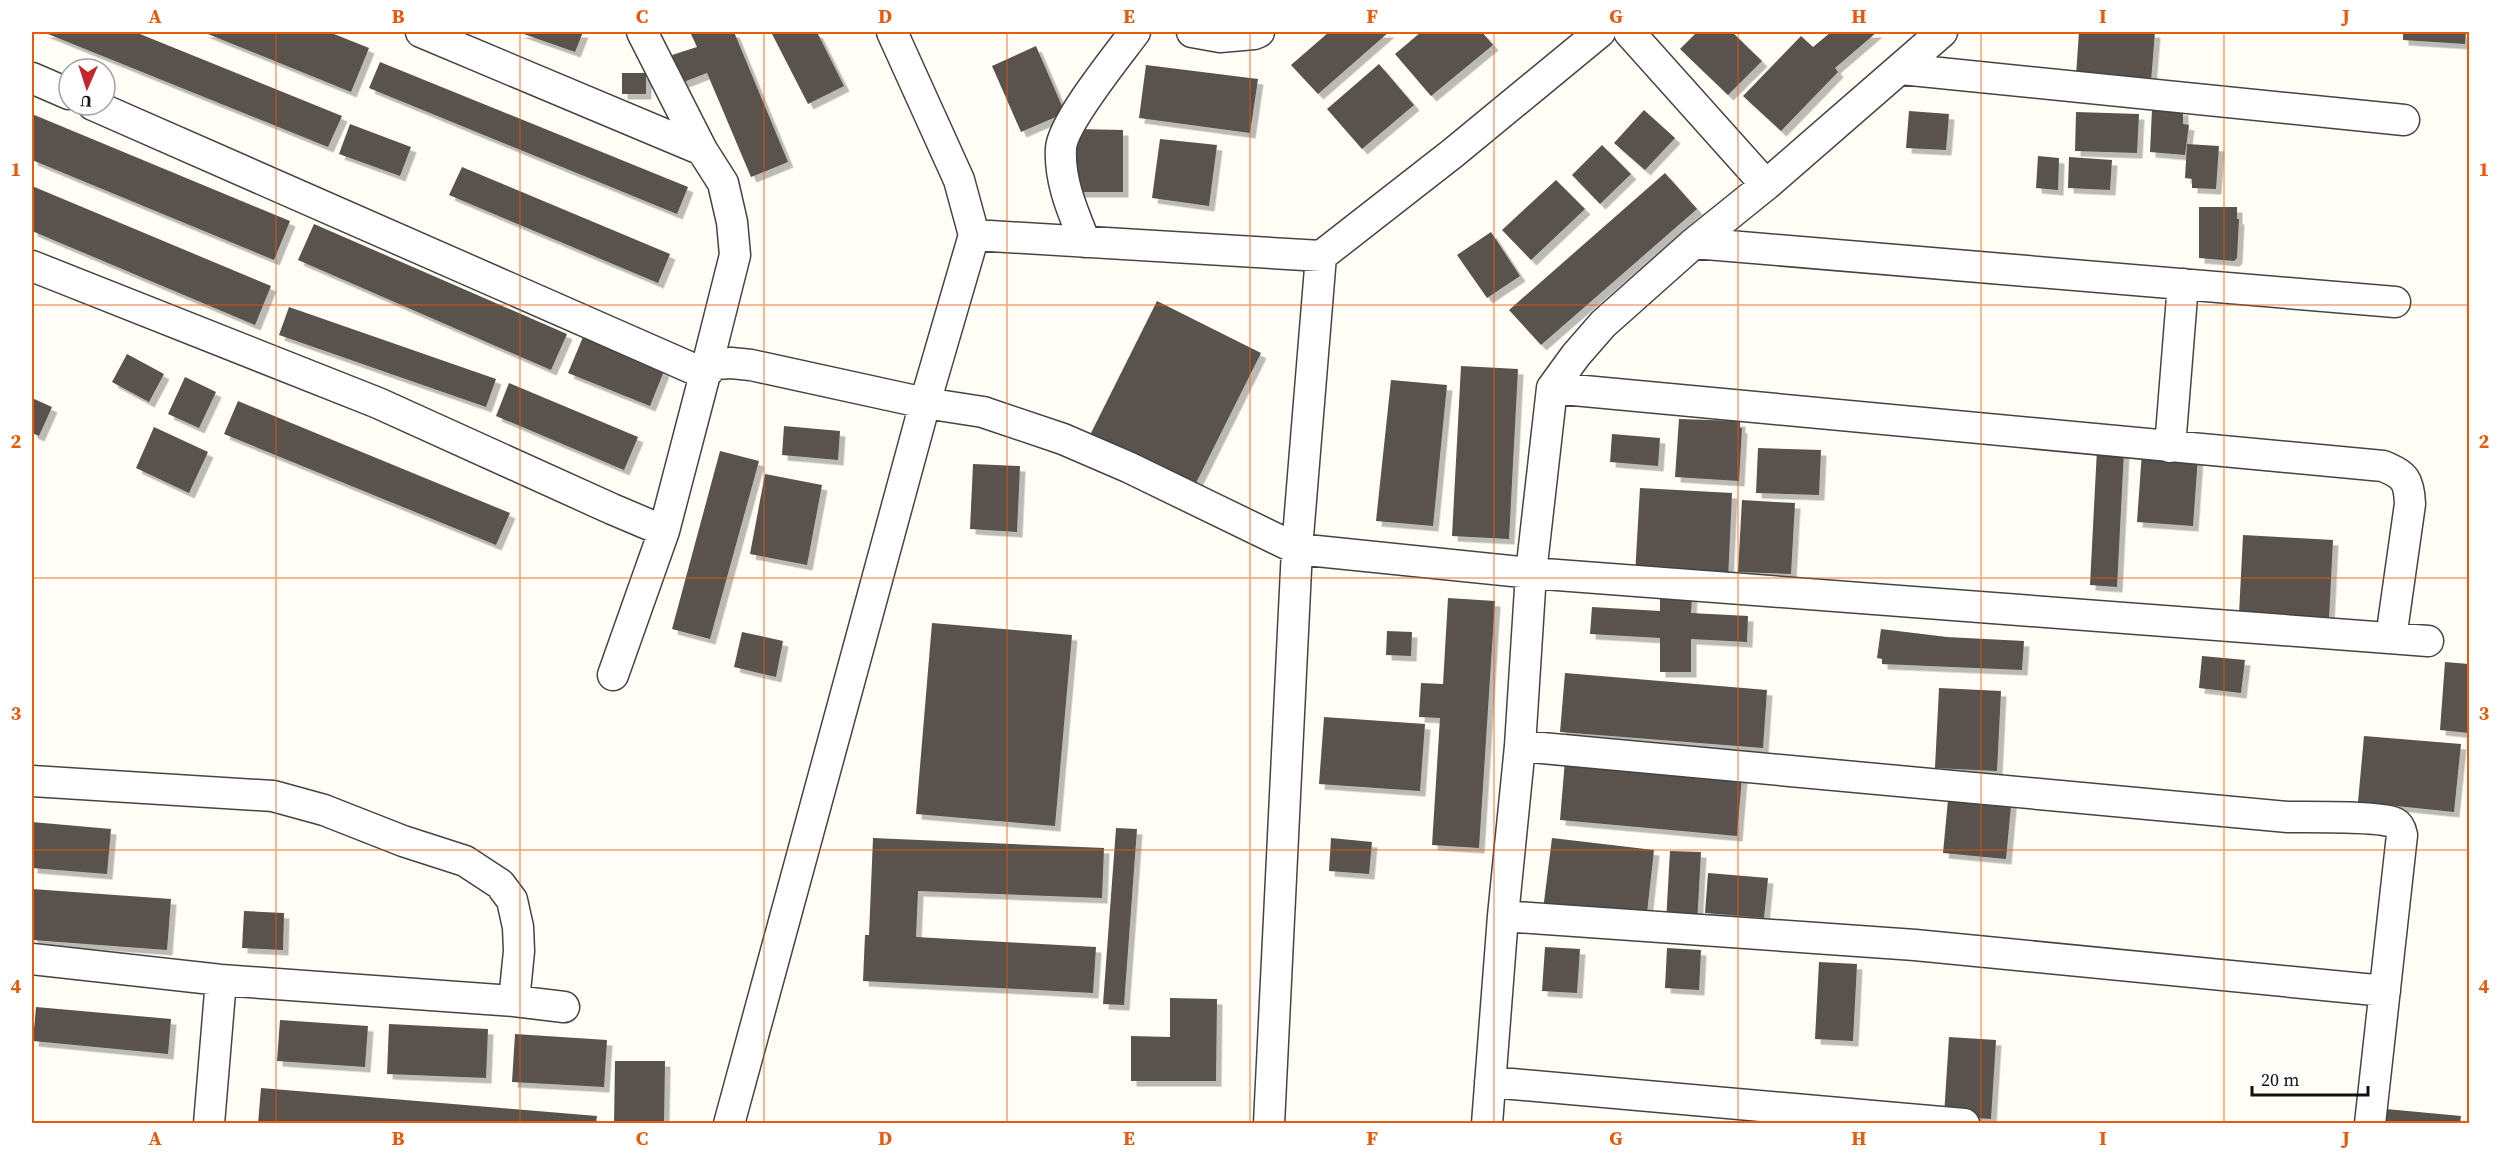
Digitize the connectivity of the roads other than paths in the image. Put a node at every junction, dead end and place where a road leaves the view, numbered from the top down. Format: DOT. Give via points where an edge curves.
graph roads {
  1 [pos="421,32"];
  2 [pos="642,32"];
  3 [pos="892,32"];
  4 [pos="1135,32"];
  5 [pos="1192,32"];
  6 [pos="1259,32"];
  7 [pos="1600,32"];
  8 [pos="1629,32"];
  9 [pos="1942,32"];
  10 [pos="1900,69"];
  11 [pos="32,78"];
  12 [pos="57,89"];
  13 [pos="117,116"];
  14 [pos="2404,120"];
  15 [pos="702,150"];
  16 [pos="1766,185"];
  17 [pos="974,235"];
  18 [pos="1085,242"];
  19 [pos="1694,243"];
  20 [pos="1321,256"];
  21 [pos="32,266"];
  22 [pos="2183,284"];
  23 [pos="2395,302"];
  24 [pos="705,374"];
  25 [pos="1552,388"];
  26 [pos="925,403"];
  27 [pos="2170,447"];
  28 [pos="664,531"];
  29 [pos="1297,549"];
  30 [pos="1531,573"];
  31 [pos="2391,638"];
  32 [pos="2428,641"];
  33 [pos="613,675"];
  34 [pos="1520,746"];
  35 [pos="32,781"];
  36 [pos="1503,916"];
  37 [pos="32,959"];
  38 [pos="221,980"];
  39 [pos="2385,991"];
  40 [pos="514,1001"];
  41 [pos="564,1007"];
  42 [pos="1490,1082"];
  43 [pos="209,1124"];
  44 [pos="729,1124"];
  45 [pos="1269,1124"];
  46 [pos="1487,1124"];
  47 [pos="1964,1124"];
  48 [pos="2370,1124"];
  1 -- 15 [label="street"];
  2 -- 15 [label="street"];
  3 -- 17 [label="street" via="959,180"];
  4 -- 18 [label="street" via="1066,130 1061,147 1068,200"];
  5 -- 6 [label="street" via="1220,37"];
  7 -- 20 [label="street"];
  8 -- 16 [label="street"];
  9 -- 10 [label="street"];
  10 -- 14 [label="street"];
  10 -- 16 [label="street"];
  11 -- 12 [label="street"];
  13 -- 24 [label="street"];
  15 -- 24 [label="street" via="723,183 735,255"];
  16 -- 19 [label="street"];
  17 -- 18 [label="street"];
  17 -- 26 [label="street"];
  18 -- 20 [label="street"];
  19 -- 22 [label="street"];
  19 -- 25 [label="street" via="1604,324"];
  20 -- 29 [label="street"];
  21 -- 28 [label="street" via="378,403"];
  22 -- 23 [label="street"];
  22 -- 27 [label="street"];
  24 -- 26 [label="street" via="715,364 751,365"];
  24 -- 28 [label="street"];
  25 -- 27 [label="street"];
  25 -- 30 [label="street"];
  26 -- 29 [label="street" via="983,412 1064,440"];
  26 -- 44 [label="street"];
  27 -- 31 [label="street" via="2383,466 2405,478 2410,504"];
  28 -- 33 [label="street"];
  29 -- 30 [label="street"];
  29 -- 45 [label="street"];
  30 -- 31 [label="street"];
  30 -- 34 [label="street"];
  31 -- 32 [label="street"];
  34 -- 36 [label="street"];
  34 -- 39 [label="street" via="2288,817 2395,823 2402,835"];
  35 -- 40 [label="street" via="273,796 324,810 465,861 500,884 512,900 519,951"];
  36 -- 39 [label="street" via="1916,945"];
  36 -- 42 [label="street"];
  37 -- 38 [label="street"];
  38 -- 40 [label="street"];
  38 -- 43 [label="street"];
  39 -- 48 [label="street"];
  40 -- 41 [label="street"];
  42 -- 46 [label="street"];
  42 -- 47 [label="street"];
}
